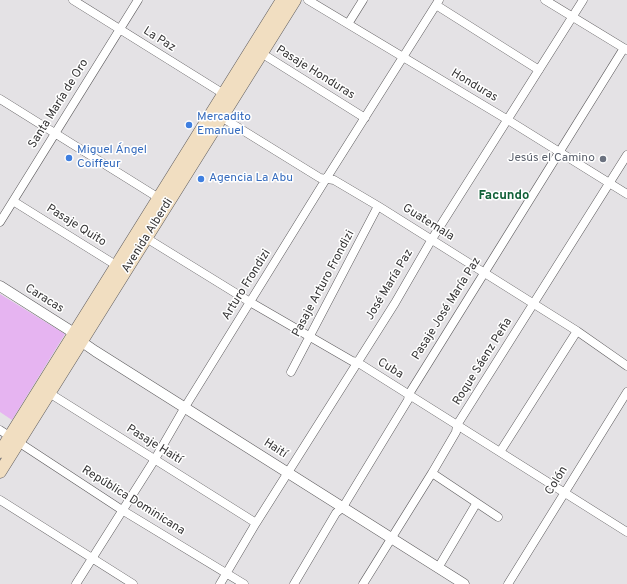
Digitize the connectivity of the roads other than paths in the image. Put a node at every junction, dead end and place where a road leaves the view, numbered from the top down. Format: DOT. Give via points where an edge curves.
graph roads {
  1 [pos="73,0"];
  2 [pos="138,0"];
  3 [pos="282,0"];
  4 [pos="295,0"];
  5 [pos="308,0"];
  6 [pos="363,0"];
  7 [pos="545,0"];
  8 [pos="583,0"];
  9 [pos="438,3"];
  10 [pos="572,17"];
  11 [pos="348,24"];
  12 [pos="120,30"];
  13 [pos="625,49"];
  14 [pos="257,51"];
  15 [pos="403,57"];
  16 [pos="539,70"];
  17 [pos="228,96"];
  18 [pos="1,102"];
  19 [pos="217,114"];
  20 [pos="365,118"];
  21 [pos="508,120"];
  22 [pos="55,133"];
  23 [pos="559,152"];
  24 [pos="627,155"];
  25 [pos="326,178"];
  26 [pos="609,183"];
  27 [pos="627,194"];
  28 [pos="13,201"];
  29 [pos="163,201"];
  30 [pos="378,206"];
  31 [pos="0,222"];
  32 [pos="141,236"];
  33 [pos="432,239"];
  34 [pos="121,268"];
  35 [pos="484,273"];
  36 [pos="0,286"];
  37 [pos="250,302"];
  38 [pos="534,304"];
  39 [pos="577,332"];
  40 [pos="78,337"];
  41 [pos="310,337"];
  42 [pos="357,362"];
  43 [pos="627,366"];
  44 [pos="291,372"];
  45 [pos="45,391"];
  46 [pos="627,392"];
  47 [pos="409,394"];
  48 [pos="185,407"];
  49 [pos="457,425"];
  50 [pos="10,436"];
  51 [pos="0,452"];
  52 [pos="500,452"];
  53 [pos="155,459"];
  54 [pos="0,472"];
  55 [pos="288,473"];
  56 [pos="432,473"];
  57 [pos="564,492"];
  58 [pos="0,500"];
  59 [pos="476,504"];
  60 [pos="343,507"];
  61 [pos="122,510"];
  62 [pos="498,517"];
  63 [pos="256,523"];
  64 [pos="627,532"];
  65 [pos="391,538"];
  66 [pos="92,558"];
  67 [pos="438,568"];
  68 [pos="227,574"];
  69 [pos="76,584"];
  70 [pos="133,584"];
  71 [pos="220,584"];
  72 [pos="244,584"];
  73 [pos="294,584"];
  74 [pos="363,584"];
  75 [pos="464,584"];
  76 [pos="508,584"];
  1 -- 12 [label="street, La Paz"];
  2 -- 12 [label="street, Santa María de Oro"];
  3 -- 14 [label="main road, Avenida Alberdi"];
  4 -- 14 [label="main road, Avenida Alberdi"];
  5 -- 11 [label="street, Honduras"];
  6 -- 11 [label="street"];
  7 -- 10 [label="street"];
  8 -- 10 [label="street, José María Paz"];
  9 -- 15 [label="street, Arturo Frondizi"];
  9 -- 16 [label="street"];
  10 -- 13 [label="street"];
  10 -- 16 [label="street, José María Paz"];
  11 -- 15 [label="street, Honduras"];
  12 -- 17 [label="street, La Paz"];
  12 -- 22 [label="street, Santa María de Oro"];
  13 -- 23 [label="street, Pasaje José María Paz"];
  14 -- 17 [label="main road, Avenida Alberdi"];
  14 -- 20 [label="street, Pasaje Honduras"];
  15 -- 20 [label="street, Arturo Frondizi"];
  15 -- 21 [label="street, Honduras"];
  16 -- 21 [label="street, José María Paz"];
  17 -- 19 [label="main road, Avenida Alberdi"];
  18 -- 22 [label="street"];
  19 -- 25 [label="street, Guatemala" via="320,178"];
  19 -- 29 [label="main road, Avenida Alberdi"];
  20 -- 25 [label="street, Arturo Frondizi"];
  21 -- 23 [label="street, Honduras"];
  21 -- 33 [label="street, José María Paz"];
  22 -- 28 [label="street, Santa María de Oro"];
  22 -- 29 [label="street"];
  23 -- 26 [label="street, Honduras"];
  23 -- 35 [label="street, Pasaje José María Paz"];
  24 -- 26 [label="street, Roque Sáenz Peña"];
  25 -- 30 [label="street, Guatemala" via="334,180"];
  25 -- 37 [label="street, Arturo Frondizi"];
  26 -- 27 [label="street, Honduras"];
  26 -- 38 [label="street, Roque Sáenz Peña"];
  28 -- 31 [label="street, Santa María de Oro"];
  28 -- 34 [label="street, Pasaje Quito"];
  29 -- 32 [label="main road, Avenida Alberdi"];
  30 -- 33 [label="street, Guatemala"];
  30 -- 41 [label="street, Pasaje Arturo Frondizi"];
  32 -- 34 [label="main road, Avenida Alberdi"];
  32 -- 37 [label="street, Cuba"];
  33 -- 35 [label="street, Guatemala"];
  33 -- 42 [label="street, José María Paz"];
  34 -- 40 [label="main road, Avenida Alberdi"];
  35 -- 38 [label="street, Guatemala"];
  35 -- 47 [label="street, Pasaje José María Paz"];
  36 -- 40 [label="street, Caracas"];
  37 -- 41 [label="street, Cuba"];
  37 -- 48 [label="street, Arturo Frondizi"];
  38 -- 39 [label="street, Guatemala"];
  38 -- 49 [label="street, Roque Sáenz Peña"];
  39 -- 43 [label="street, Guatemala"];
  39 -- 52 [label="street"];
  40 -- 45 [label="main road, Avenida Alberdi"];
  40 -- 48 [label="street, Haití"];
  41 -- 42 [label="street, Cuba"];
  41 -- 44 [label="street, Pasaje Arturo Frondizi"];
  42 -- 47 [label="street, Cuba"];
  42 -- 55 [label="street, José María Paz"];
  45 -- 50 [label="main road, Avenida Alberdi"];
  45 -- 53 [label="street, Pasaje Haití"];
  46 -- 57 [label="street, Colón"];
  47 -- 49 [label="street, Cuba"];
  47 -- 60 [label="street, Pasaje José María Paz" via="408,400"];
  48 -- 53 [label="street, Arturo Frondizi"];
  48 -- 55 [label="street, Haití"];
  49 -- 52 [label="street, Cuba"];
  49 -- 56 [label="street, Roque Sáenz Peña" via="456,432"];
  50 -- 51 [label="main road, Avenida Alberdi"];
  50 -- 54 [label="main road, Avenida Alberdi"];
  50 -- 61 [label="street, República Dominicana"];
  52 -- 57 [label="street, Cuba"];
  53 -- 61 [label="street, Arturo Frondizi"];
  53 -- 63 [label="street, Pasaje Haití"];
  55 -- 60 [label="street, Haití"];
  55 -- 63 [label="street, José María Paz"];
  56 -- 59 [label="street"];
  56 -- 65 [label="street, Roque Sáenz Peña"];
  57 -- 64 [label="street, Cuba"];
  57 -- 76 [label="street, Colón"];
  58 -- 66 [label="street"];
  59 -- 62 [label="street"];
  59 -- 67 [label="street"];
  60 -- 65 [label="street, Haití"];
  60 -- 73 [label="street, Pasaje José María Paz" via="336,513"];
  61 -- 66 [label="street, Arturo Frondizi"];
  61 -- 68 [label="street, República Dominicana"];
  63 -- 68 [label="street, José María Paz"];
  65 -- 67 [label="street, Haití"];
  65 -- 74 [label="street, Roque Sáenz Peña"];
  66 -- 69 [label="street, Arturo Frondizi"];
  66 -- 70 [label="street"];
  67 -- 75 [label="street, Haití"];
  68 -- 71 [label="street, José María Paz"];
  68 -- 72 [label="street, República Dominicana"];
}
